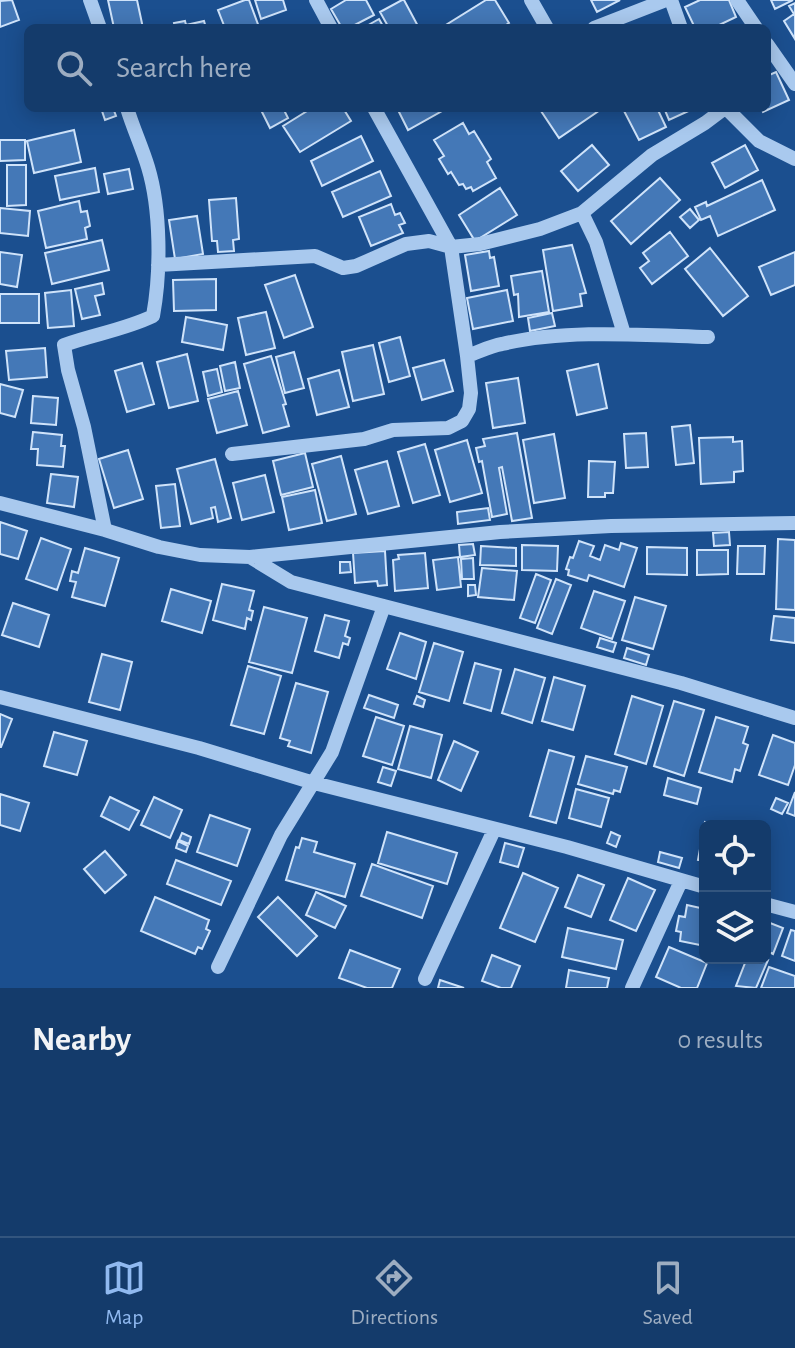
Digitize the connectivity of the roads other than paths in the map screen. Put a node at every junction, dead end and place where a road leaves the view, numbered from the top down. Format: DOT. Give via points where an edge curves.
graph roads {
  1 [pos="90,0"];
  2 [pos="316,0"];
  3 [pos="531,0"];
  4 [pos="668,0"];
  5 [pos="737,0"];
  6 [pos="99,24"];
  7 [pos="329,24"];
  8 [pos="545,24"];
  9 [pos="605,24"];
  10 [pos="679,24"];
  11 [pos="753,24"];
  12 [pos="771,50"];
  13 [pos="795,84"];
  14 [pos="128,112"];
  15 [pos="376,112"];
  16 [pos="720,112"];
  17 [pos="729,112"];
  18 [pos="795,159"];
  19 [pos="582,213"];
  20 [pos="451,247"];
  21 [pos="158,265"];
  22 [pos="624,334"];
  23 [pos="708,337"];
  24 [pos="467,356"];
  25 [pos="232,454"];
  26 [pos="0,503"];
  27 [pos="795,523"];
  28 [pos="105,530"];
  29 [pos="250,557"];
  30 [pos="384,606"];
  31 [pos="0,697"];
  32 [pos="795,718"];
  33 [pos="314,783"];
  34 [pos="494,830"];
  35 [pos="681,881"];
  36 [pos="699,886"];
  37 [pos="771,906"];
  38 [pos="795,912"];
  39 [pos="218,967"];
  40 [pos="425,979"];
  41 [pos="632,988"];
  1 -- 6 [label="street"];
  2 -- 7 [label="street"];
  3 -- 8 [label="street"];
  4 -- 9 [label="street"];
  4 -- 10 [label="street"];
  5 -- 11 [label="street"];
  12 -- 13 [label="street"];
  14 -- 21 [label="street" via="149,170"];
  15 -- 20 [label="street"];
  16 -- 19 [label="street" via="652,155"];
  17 -- 18 [label="street" via="759,141"];
  19 -- 20 [label="street" via="540,229"];
  19 -- 22 [label="street"];
  20 -- 21 [label="street" via="429,241 406,244 343,268 315,256"];
  20 -- 24 [label="street"];
  21 -- 28 [label="street" via="153,316 64,345"];
  22 -- 23 [label="street"];
  22 -- 24 [label="street" via="540,338"];
  24 -- 25 [label="street" via="469,409 462,421 448,428 393,430 364,439"];
  26 -- 28 [label="street"];
  27 -- 29 [label="street" via="500,532"];
  28 -- 29 [label="street" via="159,547"];
  29 -- 30 [label="street" via="291,582"];
  30 -- 32 [label="street"];
  30 -- 33 [label="street" via="332,752"];
  31 -- 33 [label="street"];
  33 -- 34 [label="street"];
  33 -- 39 [label="street" via="281,835"];
  34 -- 35 [label="street"];
  34 -- 40 [label="street"];
  35 -- 36 [label="street"];
  35 -- 41 [label="street"];
  37 -- 38 [label="street"];
}
